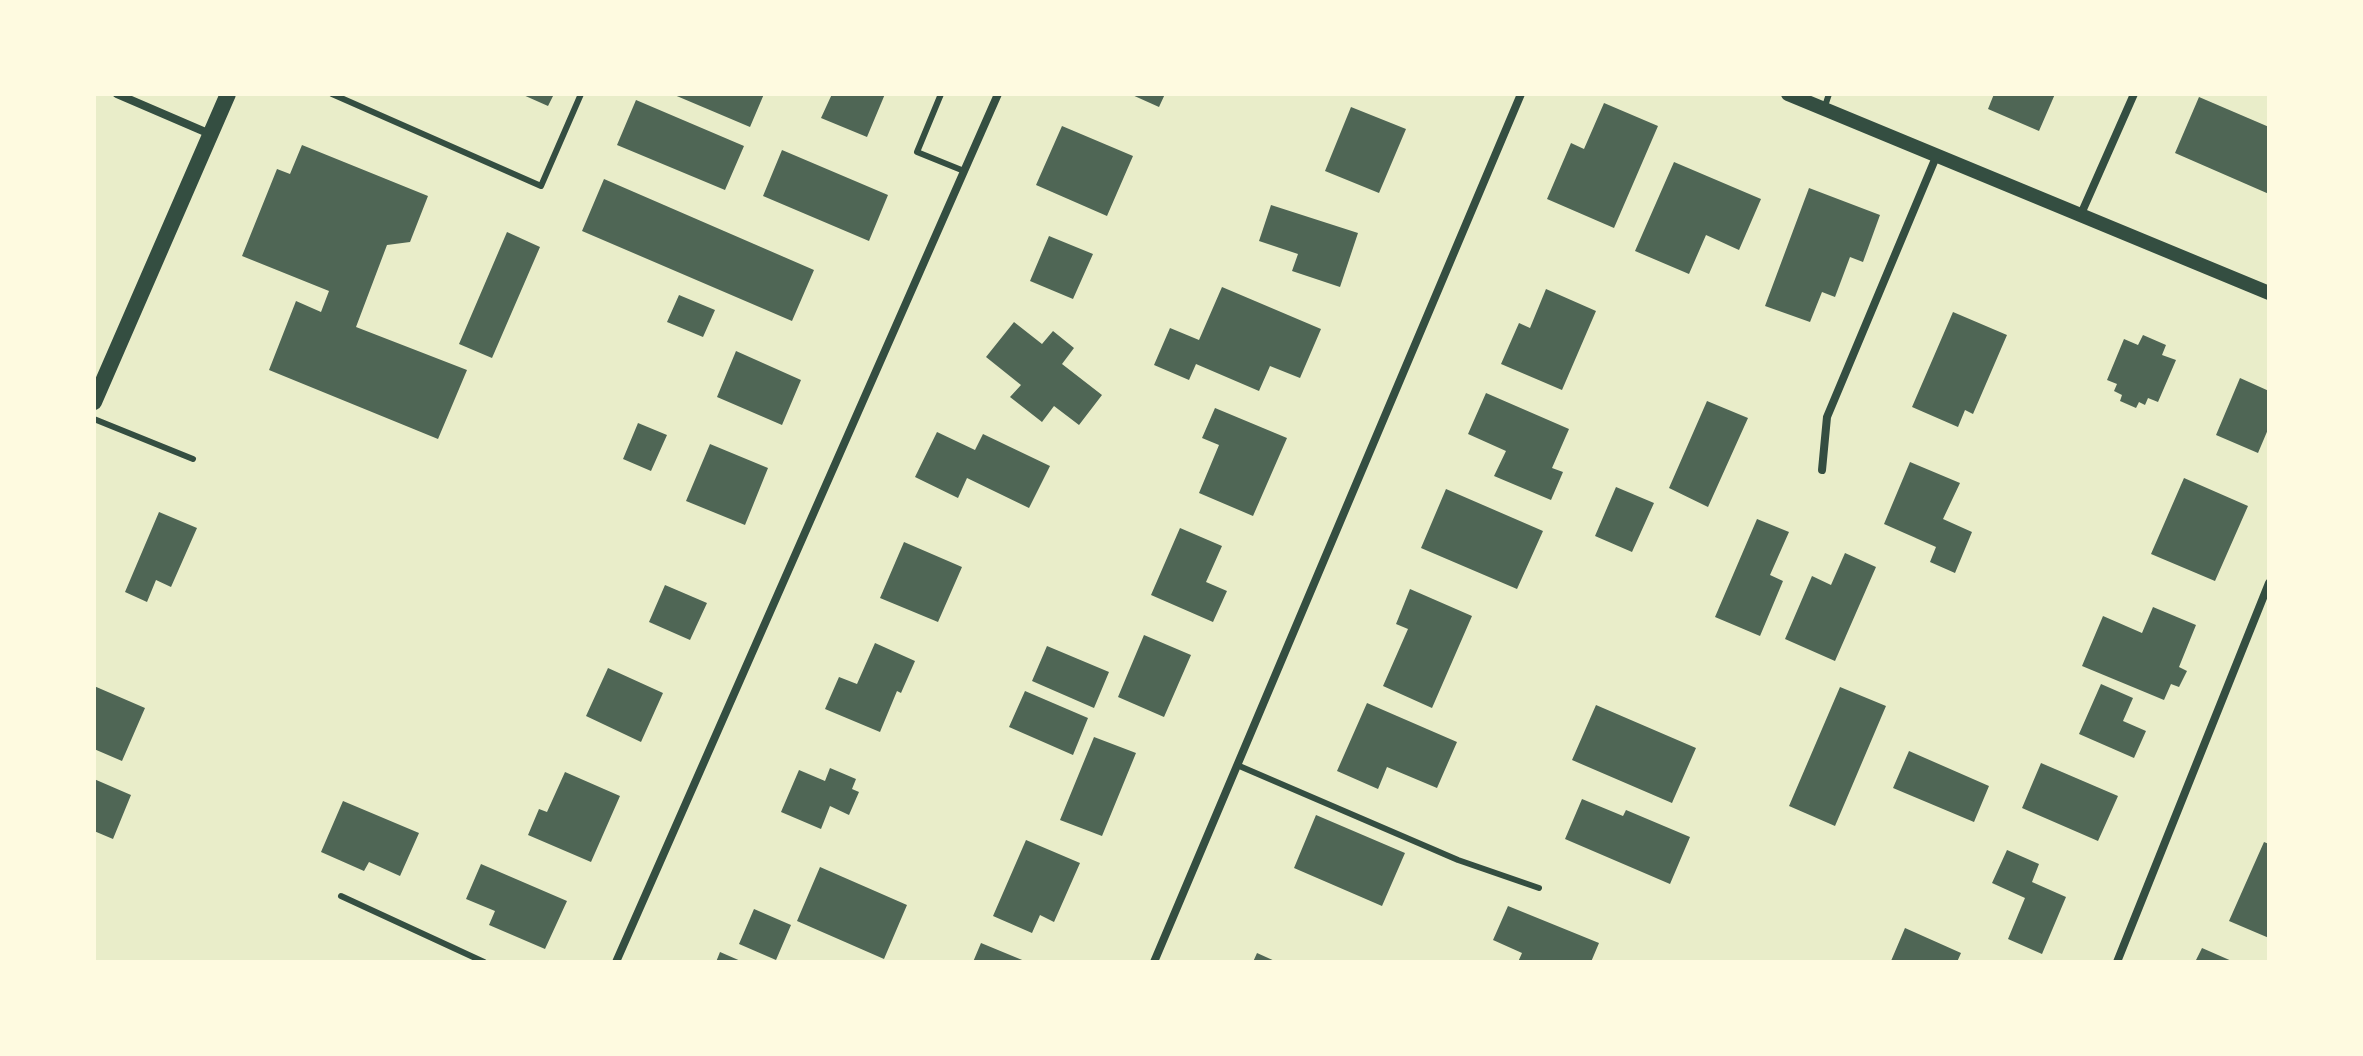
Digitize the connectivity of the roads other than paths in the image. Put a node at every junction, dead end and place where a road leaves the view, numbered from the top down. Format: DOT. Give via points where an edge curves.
graph roads {
  1 [pos="117,94"];
  2 [pos="228,94"];
  3 [pos="332,94"];
  4 [pos="581,94"];
  5 [pos="941,94"];
  6 [pos="998,94"];
  7 [pos="1521,94"];
  8 [pos="1788,94"];
  9 [pos="1829,94"];
  10 [pos="2134,94"];
  11 [pos="1824,109"];
  12 [pos="210,134"];
  13 [pos="1936,157"];
  14 [pos="964,171"];
  15 [pos="2081,214"];
  16 [pos="2269,293"];
  17 [pos="94,402"];
  18 [pos="94,419"];
  19 [pos="193,459"];
  20 [pos="1822,470"];
  21 [pos="2269,583"];
  22 [pos="1237,765"];
  23 [pos="1539,888"];
  24 [pos="341,896"];
  25 [pos="484,962"];
  26 [pos="616,962"];
  27 [pos="1154,962"];
  28 [pos="2117,962"];
  1 -- 12 [label="street"];
  2 -- 12 [label="main road"];
  3 -- 4 [label="lane" via="541,186"];
  5 -- 14 [label="lane" via="917,152"];
  6 -- 14 [label="street"];
  7 -- 22 [label="street"];
  8 -- 11 [label="street"];
  9 -- 11 [label="lane"];
  10 -- 15 [label="street"];
  11 -- 13 [label="street"];
  12 -- 17 [label="main road"];
  13 -- 15 [label="street"];
  13 -- 20 [label="street" via="1827,417"];
  14 -- 26 [label="street"];
  15 -- 16 [label="street"];
  18 -- 19 [label="lane"];
  21 -- 28 [label="street"];
  22 -- 23 [label="lane" via="1458,860"];
  22 -- 27 [label="street"];
  24 -- 25 [label="lane"];
}
